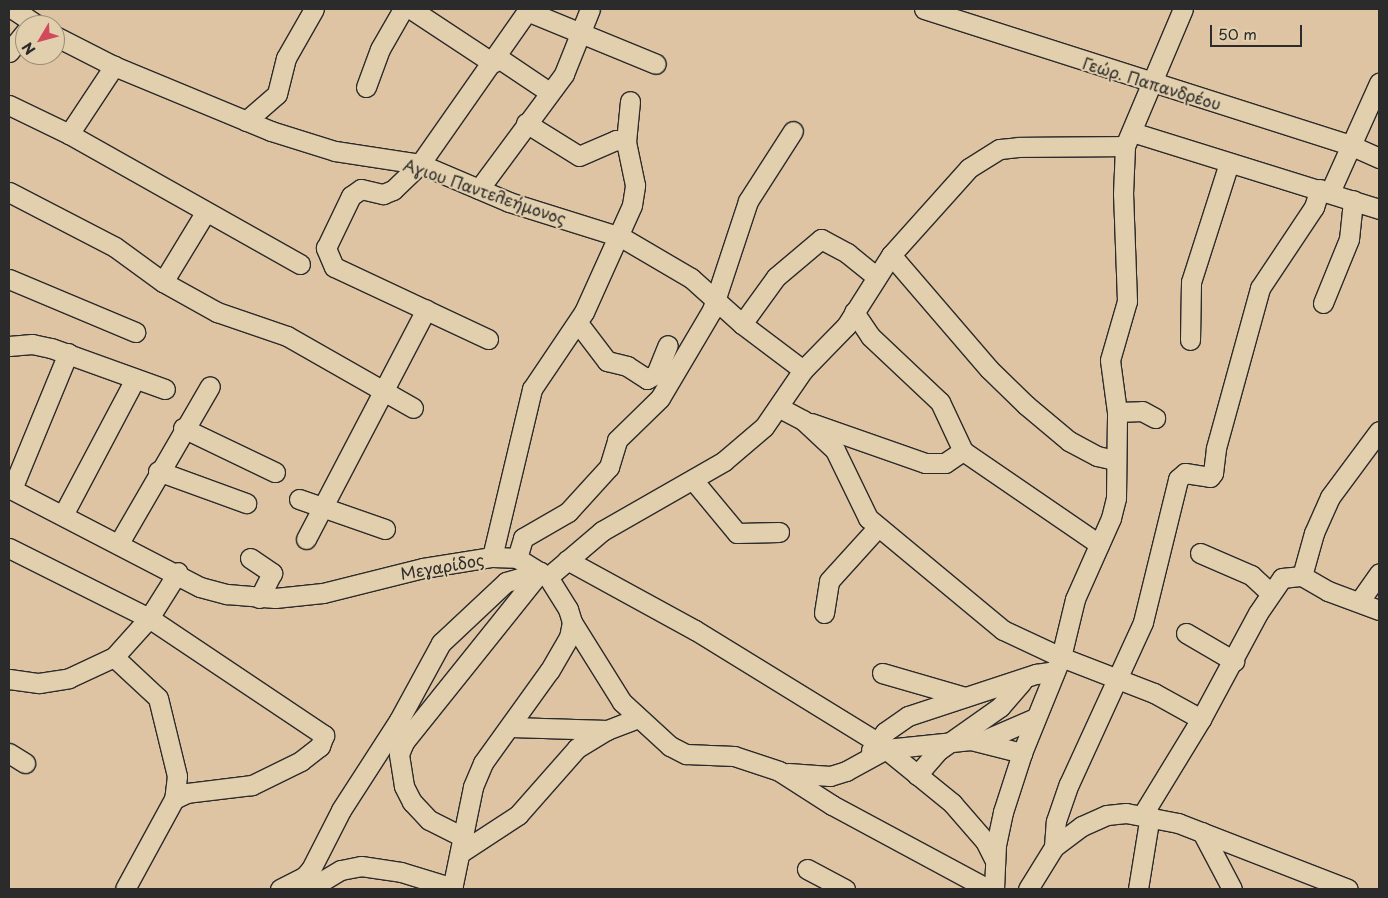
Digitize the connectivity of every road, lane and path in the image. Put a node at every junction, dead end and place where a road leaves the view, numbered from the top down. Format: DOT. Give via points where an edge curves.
graph roads {
  1 [pos="314,9"];
  2 [pos="404,9"];
  3 [pos="590,9"];
  4 [pos="924,9"];
  5 [pos="1183,9"];
  6 [pos="527,10"];
  7 [pos="580,36"];
  8 [pos="65,41"];
  9 [pos="495,60"];
  10 [pos="656,64"];
  11 [pos="114,66"];
  12 [pos="1152,80"];
  13 [pos="1379,83"];
  14 [pos="366,87"];
  15 [pos="549,92"];
  16 [pos="630,101"];
  17 [pos="9,105"];
  18 [pos="246,121"];
  19 [pos="526,123"];
  20 [pos="793,130"];
  21 [pos="69,134"];
  22 [pos="1128,139"];
  23 [pos="626,142"];
  24 [pos="1350,145"];
  25 [pos="1379,158"];
  26 [pos="1229,163"];
  27 [pos="420,164"];
  28 [pos="479,189"];
  29 [pos="1325,190"];
  30 [pos="9,192"];
  31 [pos="1353,200"];
  32 [pos="1379,210"];
  33 [pos="205,213"];
  34 [pos="621,237"];
  35 [pos="891,255"];
  36 [pos="300,264"];
  37 [pos="875,276"];
  38 [pos="163,282"];
  39 [pos="12,283"];
  40 [pos="714,300"];
  41 [pos="1323,303"];
  42 [pos="426,309"];
  43 [pos="854,312"];
  44 [pos="578,322"];
  45 [pos="742,324"];
  46 [pos="135,332"];
  47 [pos="488,339"];
  48 [pos="1190,340"];
  49 [pos="668,345"];
  50 [pos="9,346"];
  51 [pos="68,353"];
  52 [pos="803,370"];
  53 [pos="135,380"];
  54 [pos="210,386"];
  55 [pos="165,390"];
  56 [pos="383,392"];
  57 [pos="790,392"];
  58 [pos="413,408"];
  59 [pos="780,408"];
  60 [pos="1117,412"];
  61 [pos="1155,418"];
  62 [pos="802,420"];
  63 [pos="184,428"];
  64 [pos="1379,431"];
  65 [pos="963,451"];
  66 [pos="1114,460"];
  67 [pos="158,471"];
  68 [pos="275,472"];
  69 [pos="693,480"];
  70 [pos="10,489"];
  71 [pos="300,499"];
  72 [pos="246,503"];
  73 [pos="322,505"];
  74 [pos="63,514"];
  75 [pos="878,527"];
  76 [pos="385,529"];
  77 [pos="778,532"];
  78 [pos="306,539"];
  79 [pos="119,543"];
  80 [pos="1099,544"];
  81 [pos="9,548"];
  82 [pos="1200,554"];
  83 [pos="492,557"];
  84 [pos="250,558"];
  85 [pos="517,558"];
  86 [pos="567,560"];
  87 [pos="178,572"];
  88 [pos="1379,573"];
  89 [pos="544,575"];
  90 [pos="1302,576"];
  91 [pos="1270,593"];
  92 [pos="259,598"];
  93 [pos="1359,602"];
  94 [pos="1379,610"];
  95 [pos="824,613"];
  96 [pos="149,618"];
  97 [pos="572,622"];
  98 [pos="1186,633"];
  99 [pos="114,657"];
  100 [pos="1234,662"];
  101 [pos="1058,664"];
  102 [pos="882,673"];
  103 [pos="1027,677"];
  104 [pos="9,679"];
  105 [pos="1120,680"];
  106 [pos="967,698"];
  107 [pos="1035,718"];
  108 [pos="636,719"];
  109 [pos="1201,719"];
  110 [pos="511,727"];
  111 [pos="607,730"];
  112 [pos="955,742"];
  113 [pos="980,742"];
  114 [pos="881,745"];
  115 [pos="9,753"];
  116 [pos="1022,753"];
  117 [pos="25,763"];
  118 [pos="779,771"];
  119 [pos="917,775"];
  120 [pos="174,800"];
  121 [pos="1146,815"];
  122 [pos="1202,832"];
  123 [pos="464,845"];
  124 [pos="1054,847"];
  125 [pos="996,863"];
  126 [pos="807,869"];
  127 [pos="126,889"];
  128 [pos="280,889"];
  129 [pos="309,889"];
  130 [pos="452,889"];
  131 [pos="845,889"];
  132 [pos="988,889"];
  133 [pos="994,889"];
  134 [pos="1028,889"];
  135 [pos="1138,889"];
  136 [pos="1232,889"];
  137 [pos="1348,889"];
  1 -- 18 [label="street" via="286,58 276,94"];
  2 -- 9 [label="street"];
  2 -- 14 [label="street" via="380,49"];
  3 -- 7 [label="street"];
  4 -- 12 [label="street, Γεώρ. Παπανδρέου"];
  5 -- 12 [label="street"];
  6 -- 7 [label="street"];
  6 -- 9 [label="street"];
  7 -- 10 [label="street"];
  7 -- 15 [label="street" via="564,74"];
  8 -- 11 [label="street, Αγιου Παντελεήμονος"];
  9 -- 15 [label="street"];
  9 -- 27 [label="street"];
  11 -- 18 [label="street, Αγιου Παντελεήμονος"];
  11 -- 21 [label="street"];
  12 -- 22 [label="street"];
  12 -- 24 [label="street, Γεώρ. Παπανδρέου"];
  13 -- 24 [label="street"];
  15 -- 19 [label="street"];
  16 -- 23 [label="street"];
  17 -- 21 [label="street"];
  18 -- 27 [label="street, Αγιου Παντελεήμονος" via="335,151"];
  19 -- 23 [label="street" via="579,156 616,140"];
  19 -- 28 [label="street"];
  20 -- 40 [label="street" via="748,201"];
  21 -- 33 [label="street"];
  22 -- 26 [label="street"];
  22 -- 35 [label="street" via="1025,146 987,155 949,188"];
  22 -- 60 [label="street" via="1123,194 1127,301 1110,360"];
  23 -- 34 [label="street" via="634,185"];
  24 -- 25 [label="street, Γεώρ. Παπανδρέου"];
  24 -- 29 [label="street"];
  26 -- 29 [label="street"];
  26 -- 48 [label="street" via="1191,282"];
  27 -- 28 [label="street, Αγιου Παντελεήμονος"];
  27 -- 42 [label="street" via="383,194 356,191 326,248 334,267"];
  28 -- 34 [label="street, Αγιου Παντελεήμονος"];
  29 -- 31 [label="street"];
  29 -- 105 [label="street" via="1260,288 1216,448 1213,473 1210,477 1185,473 1178,479 1148,608"];
  30 -- 38 [label="street" via="115,247"];
  31 -- 32 [label="street"];
  31 -- 41 [label="street" via="1349,239"];
  33 -- 36 [label="street"];
  33 -- 38 [label="street"];
  34 -- 40 [label="street, Αγιου Παντελεήμονος" via="691,278"];
  34 -- 44 [label="street"];
  35 -- 37 [label="street"];
  35 -- 66 [label="street" via="989,369 1026,405 1069,441 1097,456"];
  37 -- 43 [label="street"];
  37 -- 45 [label="street" via="847,252 821,239 776,277"];
  38 -- 56 [label="street" via="217,312 287,336"];
  39 -- 46 [label="street"];
  40 -- 45 [label="street, Αγιου Παντελεήμονος"];
  40 -- 85 [label="street" via="707,320 660,398 617,440 609,467 568,512 523,538"];
  42 -- 47 [label="street"];
  42 -- 56 [label="street"];
  43 -- 52 [label="street" via="846,326"];
  43 -- 65 [label="street" via="870,336 940,402"];
  44 -- 49 [label="street" via="607,361 627,366 647,379 656,374"];
  44 -- 83 [label="street" via="532,389"];
  45 -- 52 [label="street, Αγιου Παντελεήμονος"];
  50 -- 51 [label="street" via="32,344"];
  51 -- 53 [label="street"];
  51 -- 70 [label="street"];
  52 -- 57 [label="street"];
  53 -- 55 [label="street"];
  53 -- 74 [label="street"];
  54 -- 63 [label="street"];
  56 -- 58 [label="street"];
  56 -- 73 [label="street"];
  57 -- 59 [label="street"];
  57 -- 62 [label="street"];
  59 -- 62 [label="street"];
  59 -- 69 [label="street" via="747,444"];
  60 -- 61 [label="street" via="1142,411"];
  60 -- 66 [label="street"];
  62 -- 65 [label="street" via="925,464 946,463"];
  62 -- 75 [label="street" via="835,450 846,467 861,507"];
  63 -- 67 [label="street"];
  63 -- 68 [label="street"];
  64 -- 90 [label="street" via="1330,497 1314,533"];
  65 -- 80 [label="street"];
  66 -- 80 [label="street" via="1116,498"];
  67 -- 72 [label="street"];
  67 -- 79 [label="street"];
  69 -- 77 [label="street" via="737,533"];
  69 -- 86 [label="street" via="602,531"];
  70 -- 74 [label="street, Μεγαρίδος"];
  71 -- 73 [label="street"];
  73 -- 76 [label="street"];
  73 -- 78 [label="street"];
  74 -- 79 [label="street, Μεγαρίδος"];
  75 -- 95 [label="street" via="830,581"];
  75 -- 101 [label="street" via="1003,630"];
  79 -- 87 [label="street, Μεγαρίδος"];
  80 -- 101 [label="street" via="1075,599"];
  81 -- 96 [label="street"];
  82 -- 91 [label="street" via="1251,575"];
  83 -- 85 [label="street, Μεγαρίδος"];
  83 -- 92 [label="street, Μεγαρίδος" via="424,568 323,593"];
  84 -- 92 [label="street" via="272,574"];
  85 -- 89 [label="street, Μεγαρίδος"];
  86 -- 89 [label="street"];
  86 -- 114 [label="street" via="736,654"];
  87 -- 92 [label="street, Μεγαρίδος" via="210,590"];
  87 -- 96 [label="street"];
  88 -- 93 [label="street"];
  89 -- 97 [label="street"];
  89 -- 123 [label="street" via="404,742 400,754 404,786 412,802 429,820"];
  89 -- 128 [label="street" via="506,582 441,643 399,720 341,810 311,869 304,878"];
  90 -- 91 [label="street" via="1282,578"];
  90 -- 93 [label="street"];
  91 -- 100 [label="street"];
  93 -- 94 [label="street"];
  96 -- 99 [label="street"];
  96 -- 120 [label="street" via="324,735 320,746 300,761 252,785 186,793"];
  97 -- 108 [label="street" via="609,683"];
  97 -- 110 [label="street" via="563,649"];
  98 -- 100 [label="street"];
  99 -- 104 [label="street" via="68,678 39,683"];
  99 -- 120 [label="street" via="152,689 164,712 177,776"];
  100 -- 109 [label="street"];
  101 -- 103 [label="street"];
  101 -- 105 [label="street"];
  101 -- 107 [label="street"];
  102 -- 106 [label="street"];
  103 -- 106 [label="street"];
  103 -- 112 [label="street" via="1000,707"];
  105 -- 109 [label="street"];
  105 -- 124 [label="street" via="1069,784 1056,821"];
  106 -- 114 [label="street" via="908,716"];
  107 -- 113 [label="street"];
  107 -- 116 [label="street"];
  108 -- 111 [label="street"];
  108 -- 118 [label="street" via="686,754 734,756"];
  109 -- 121 [label="street"];
  110 -- 111 [label="street"];
  110 -- 123 [label="street" via="477,776"];
  111 -- 123 [label="street" via="577,748 518,815"];
  112 -- 113 [label="street"];
  112 -- 114 [label="street"];
  112 -- 119 [label="street" via="939,750"];
  113 -- 116 [label="street"];
  114 -- 118 [label="street" via="846,771 830,776"];
  114 -- 119 [label="street"];
  115 -- 117 [label="street"];
  116 -- 125 [label="street" via="1003,812"];
  118 -- 132 [label="street" via="832,805"];
  119 -- 125 [label="street" via="958,810 985,841"];
  120 -- 127 [label="street"];
  121 -- 122 [label="street"];
  121 -- 124 [label="street" via="1107,815 1082,826"];
  121 -- 135 [label="street"];
  122 -- 136 [label="street"];
  122 -- 137 [label="street"];
  123 -- 130 [label="street"];
  124 -- 134 [label="street"];
  125 -- 133 [label="street"];
  126 -- 131 [label="street"];
  129 -- 130 [label="street" via="341,870 360,866 400,872"];
}
